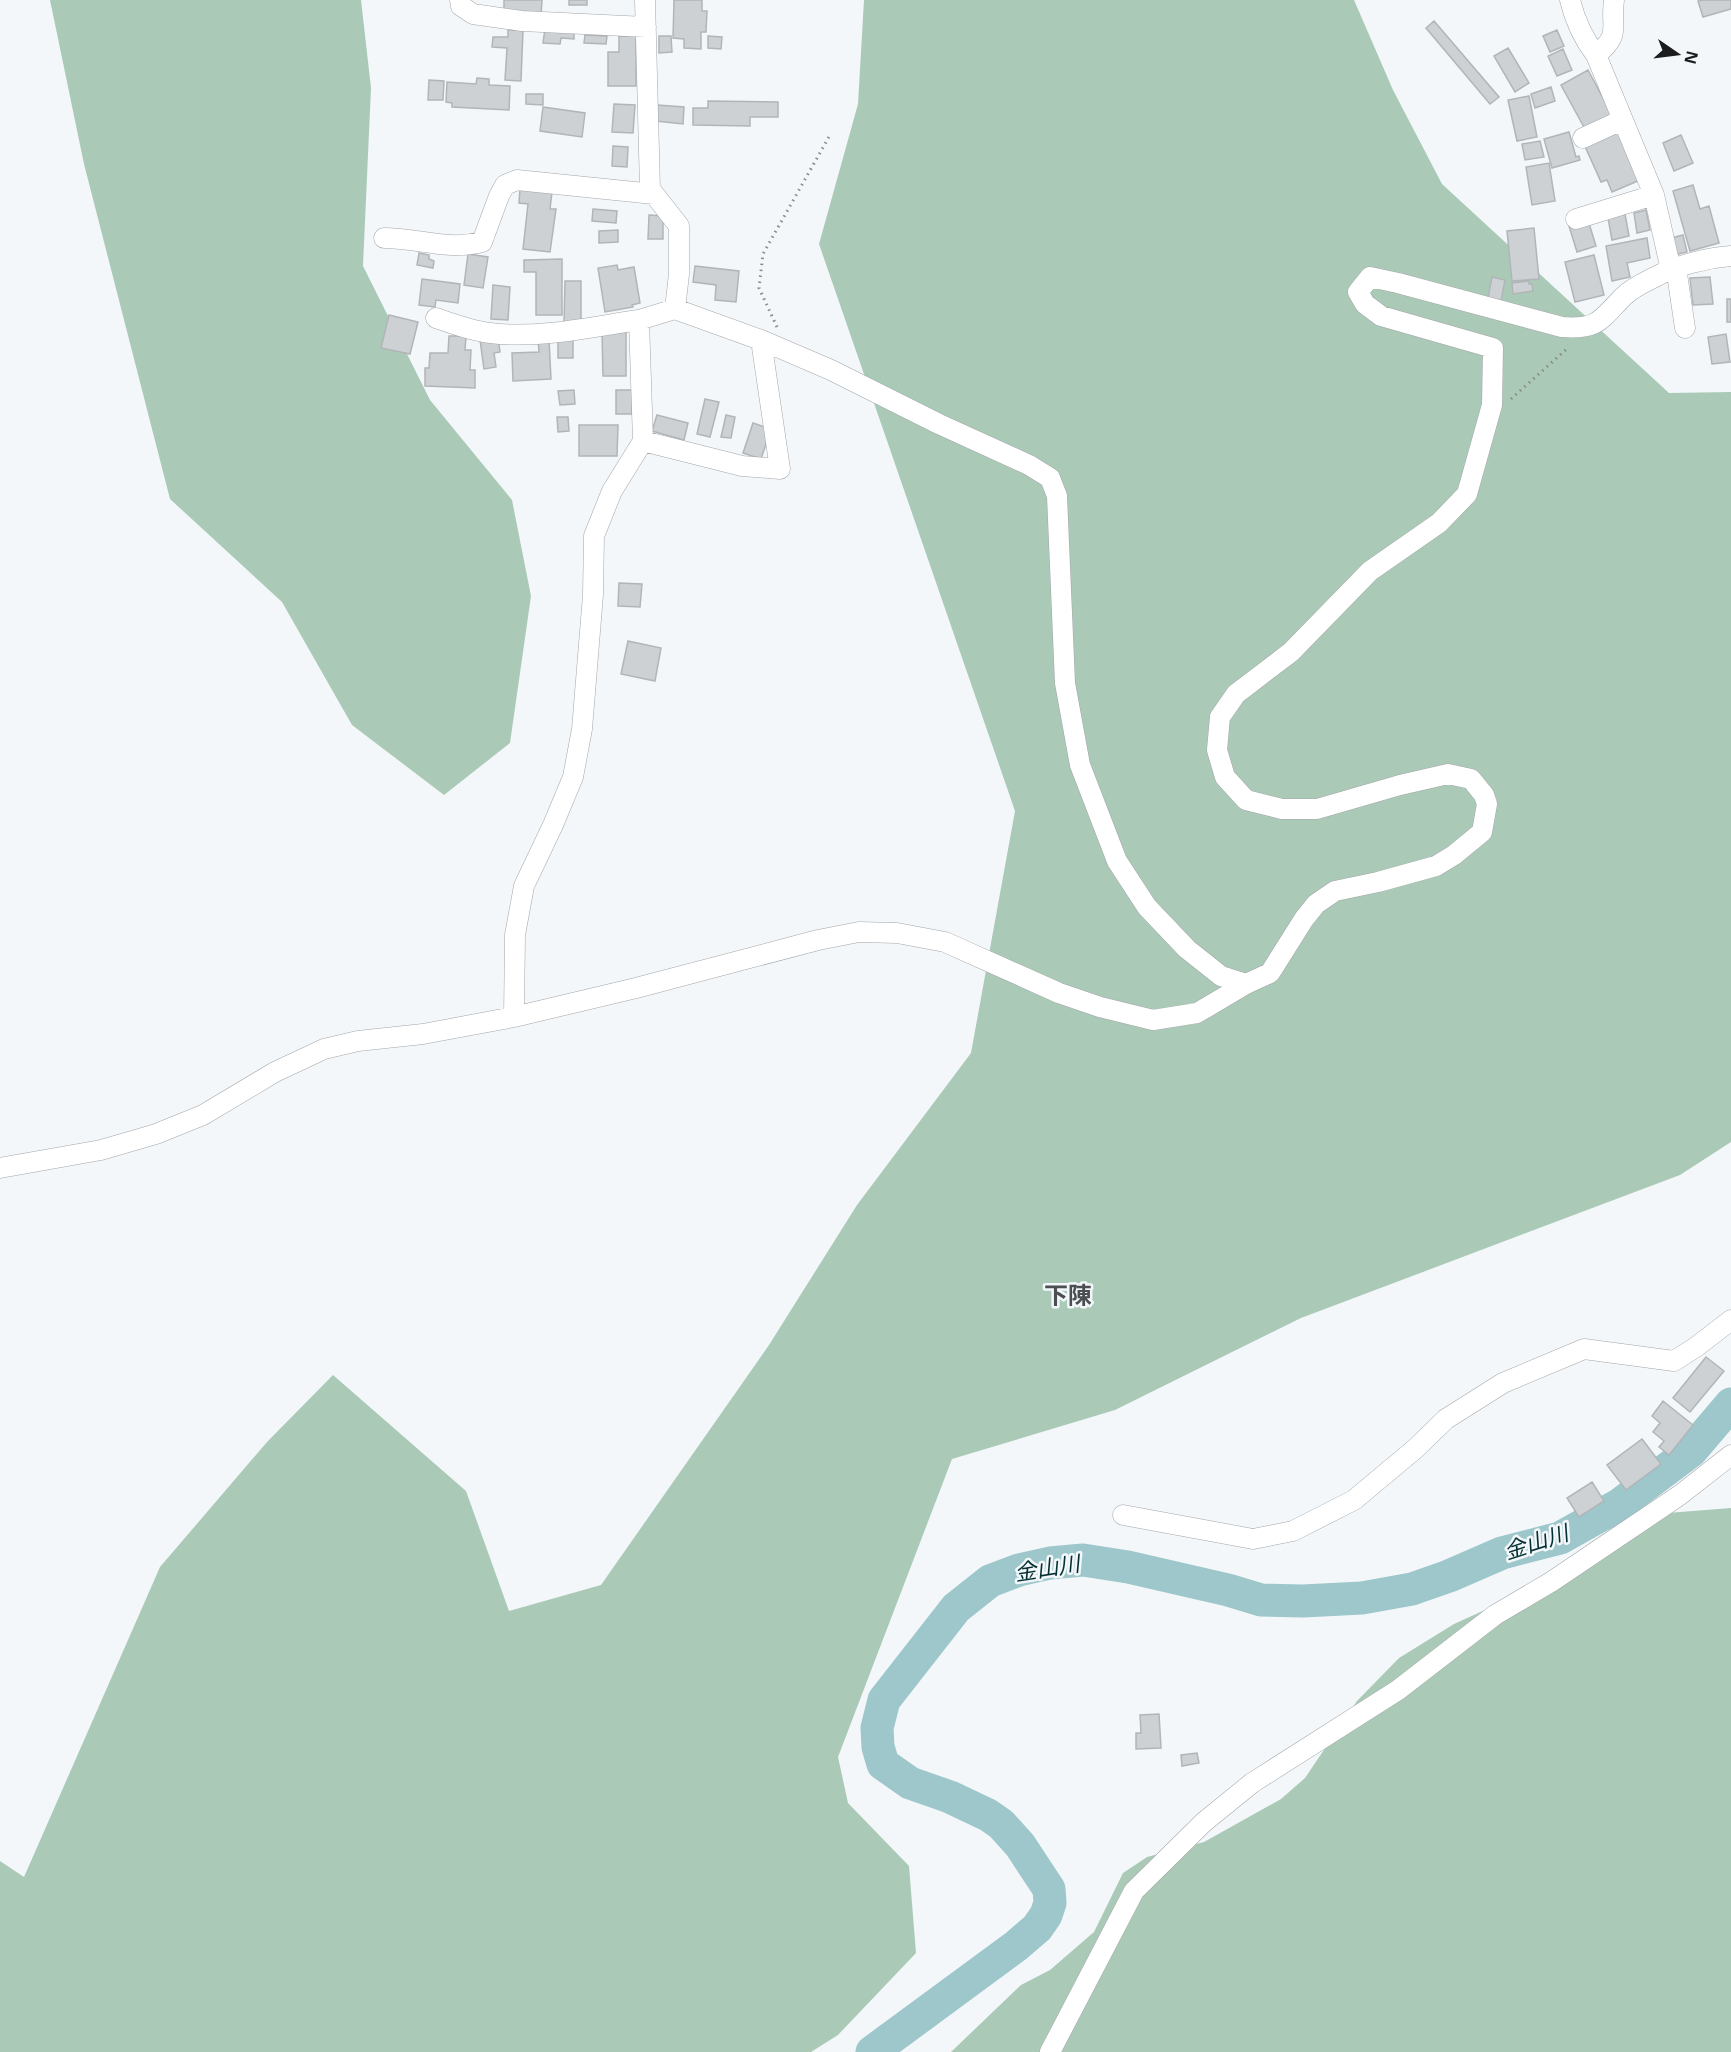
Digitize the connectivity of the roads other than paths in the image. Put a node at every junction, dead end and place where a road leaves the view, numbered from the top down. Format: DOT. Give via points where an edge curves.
graph roads {
  1 [pos="460,0"];
  2 [pos="645,0"];
  3 [pos="1570,0"];
  4 [pos="1614,0"];
  5 [pos="646,27"];
  6 [pos="1596,55"];
  7 [pos="1622,120"];
  8 [pos="1583,138"];
  9 [pos="654,194"];
  10 [pos="1654,195"];
  11 [pos="1576,219"];
  12 [pos="384,238"];
  13 [pos="1731,256"];
  14 [pos="1674,269"];
  15 [pos="675,309"];
  16 [pos="436,318"];
  17 [pos="639,320"];
  18 [pos="1685,328"];
  19 [pos="761,340"];
  20 [pos="643,441"];
  21 [pos="1246,984"];
  22 [pos="514,1017"];
  23 [pos="0,1168"];
  24 [pos="1731,1320"];
  25 [pos="1731,1455"];
  26 [pos="1123,1515"];
  27 [pos="1050,2052"];
  1 -- 5 [label="street" via="461,6 473,14 522,21"];
  2 -- 5 [label="street"];
  3 -- 6 [label="street" via="1584,38"];
  4 -- 6 [label="street" via="1613,34 1608,45"];
  5 -- 9 [label="street" via="650,189"];
  6 -- 7 [label="street"];
  7 -- 8 [label="street"];
  7 -- 10 [label="street"];
  9 -- 12 [label="street" via="517,180 505,185 482,242 445,246"];
  9 -- 15 [label="street" via="679,226"];
  10 -- 11 [label="street"];
  10 -- 14 [label="street"];
  13 -- 14 [label="street"];
  14 -- 18 [label="street"];
  14 -- 21 [label="street" via="1625,295 1607,316 1594,324 1578,328 1370,277 1358,292 1365,304 1381,316 1493,348 1492,405 1467,494 1438,523 1370,570 1290,652 1236,694 1220,717 1217,750 1225,777 1246,800 1282,809 1317,809 1448,774 1471,779 1487,804 1482,832 1436,866 1335,891 1316,904 1270,973"];
  15 -- 17 [label="street"];
  15 -- 19 [label="street"];
  16 -- 17 [label="street" via="459,327 517,334"];
  17 -- 20 [label="street"];
  19 -- 20 [label="street" via="780,469 742,466"];
  19 -- 21 [label="street" via="831,370 1050,478 1057,496 1065,683 1080,765 1117,861 1147,907 1186,949 1221,976"];
  20 -- 22 [label="street" via="612,491 594,536 582,729 573,777 524,886 515,935"];
  21 -- 22 [label="street" via="1197,1013 1153,1020 1059,993 945,942 897,933 859,932"];
  22 -- 23 [label="street" via="324,1049 275,1072 203,1116 156,1134 101,1150"];
  24 -- 26 [label="street" via="1674,1361 1584,1349 1503,1383 1446,1419 1354,1500 1293,1531 1253,1539"];
  25 -- 27 [label="street" via="1680,1496 1495,1616 1398,1690 1252,1783 1204,1822 1134,1891"];
}
